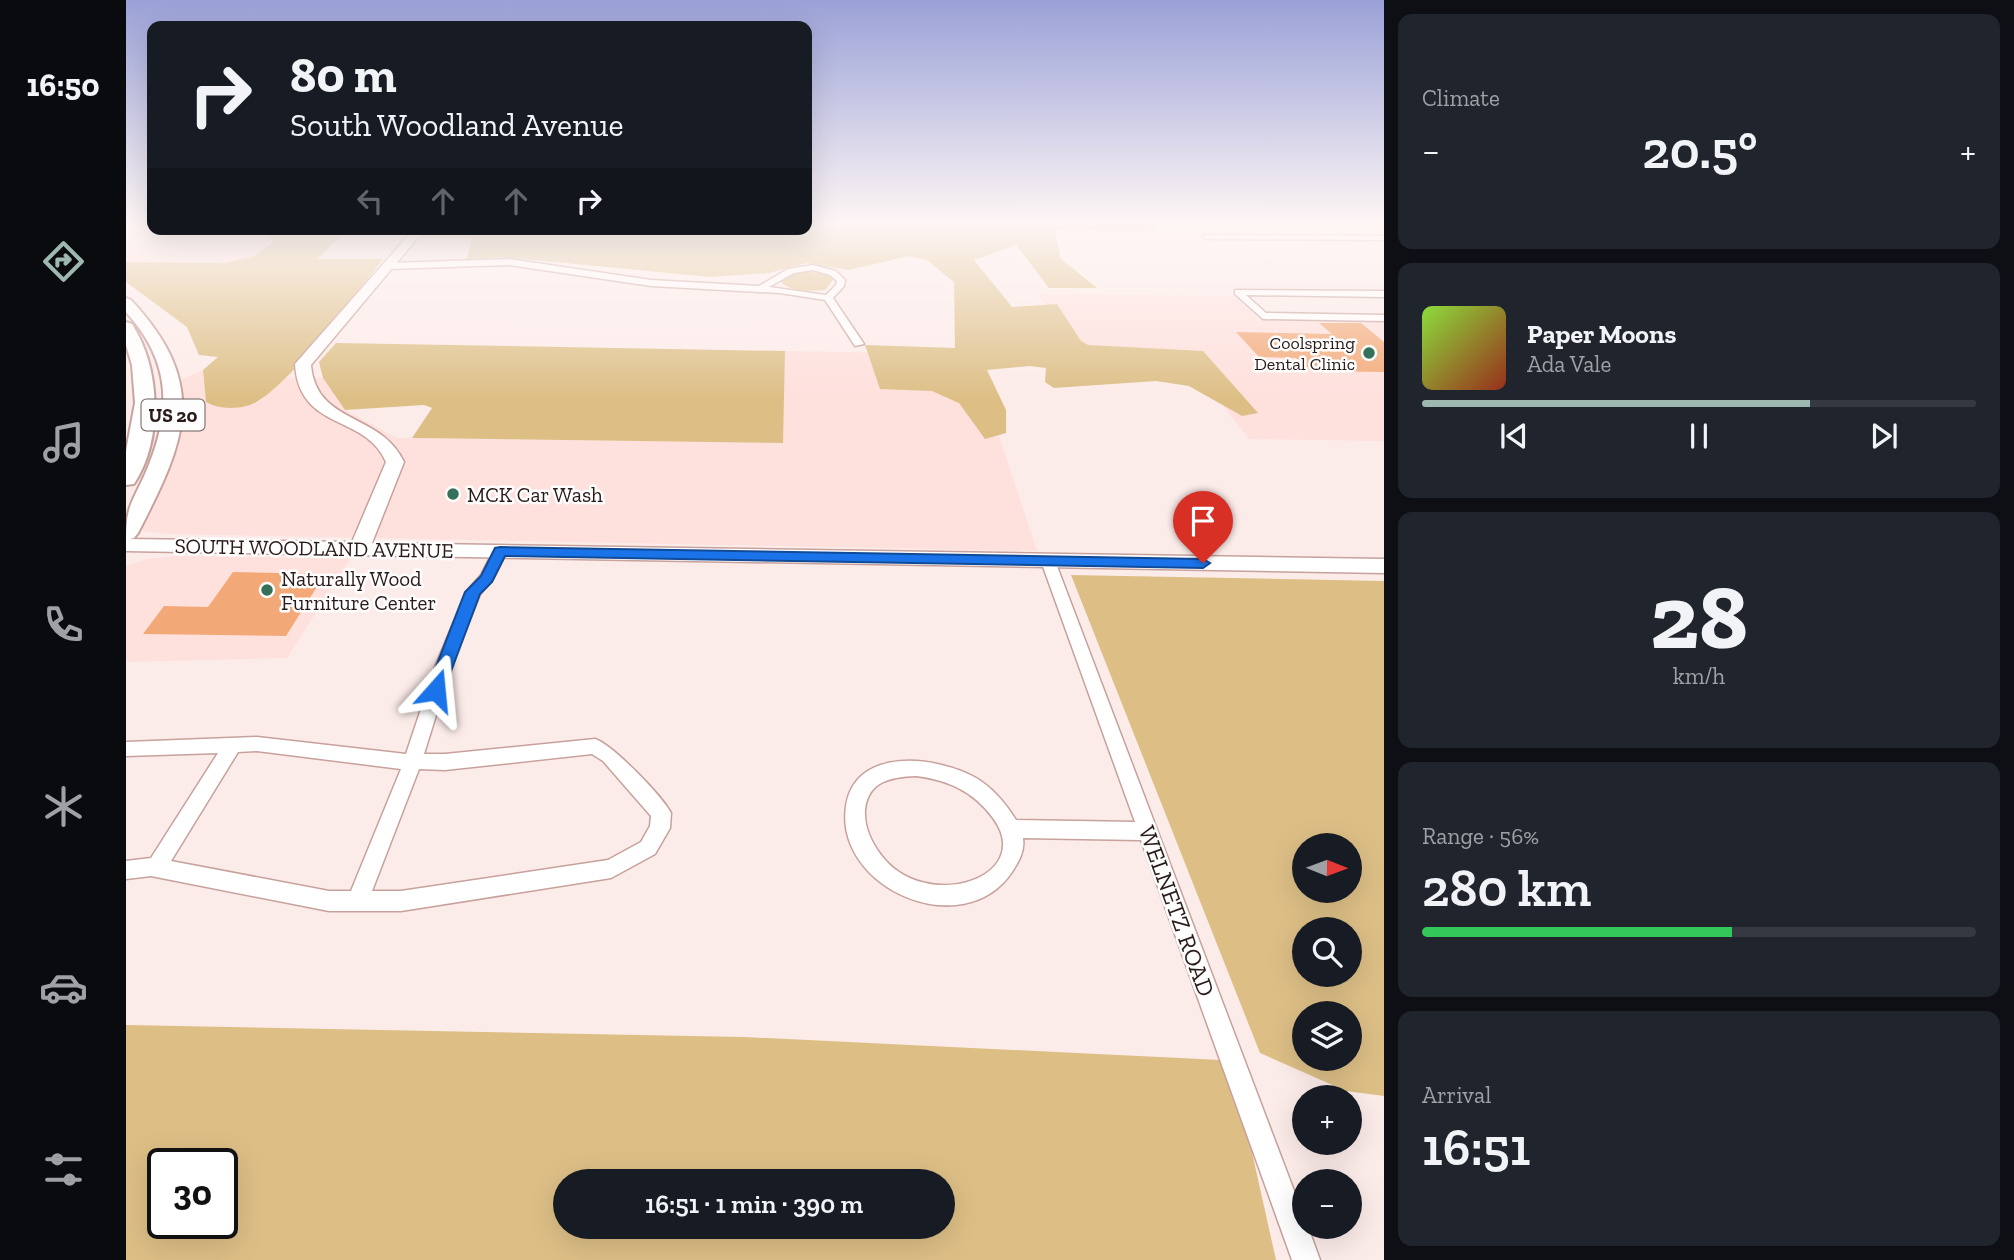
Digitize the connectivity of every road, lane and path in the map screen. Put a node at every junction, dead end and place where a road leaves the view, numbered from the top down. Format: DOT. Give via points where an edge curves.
graph roads {
  1 [pos="376,281"];
  2 [pos="636,281"];
  3 [pos="772,281"];
  4 [pos="841,281"];
  5 [pos="763,287"];
  6 [pos="1384,294"];
  7 [pos="828,298"];
  8 [pos="126,303"];
  9 [pos="1384,318"];
  10 [pos="126,327"];
  11 [pos="859,344"];
  12 [pos="126,479"];
  13 [pos="126,533"];
  14 [pos="126,545"];
  15 [pos="359,550"];
  16 [pos="500,551"];
  17 [pos="1048,561"];
  18 [pos="1384,566"];
  19 [pos="233,744"];
  20 [pos="126,749"];
  21 [pos="413,761"];
  22 [pos="1011,829"];
  23 [pos="1147,831"];
  24 [pos="156,868"];
  25 [pos="126,870"];
  26 [pos="358,900"];
  27 [pos="1306,1260"];
  1 -- 15 [label="street" via="303,364 302,375 316,402 387,446 395,463"];
  2 -- 5 [label="street"];
  3 -- 5 [label="street"];
  4 -- 7 [label="street"];
  5 -- 7 [label="street"];
  6 -- 9 [label="street" via="1238,292 1263,316"];
  7 -- 11 [label="street"];
  8 -- 13 [label="main road, US 20" via="158,337 170,364 174,392 159,469"];
  10 -- 12 [label="main road, US 20" via="146,376 145,422"];
  14 -- 15 [label="street, SOUTH WOODLAND AVENUE"];
  15 -- 16 [label="street, SOUTH WOODLAND AVENUE"];
  16 -- 17 [label="street, SOUTH WOODLAND AVENUE"];
  16 -- 21 [label="street" via="487,578 473,592"];
  17 -- 18 [label="street, SOUTH WOODLAND AVENUE"];
  17 -- 23 [label="street, WELNETZ ROAD"];
  19 -- 20 [label="street"];
  19 -- 21 [label="street"];
  19 -- 24 [label="street"];
  21 -- 26 [label="street"];
  21 -- 26 [label="street" via="595,746 661,813 660,828 648,848 600,872 401,901"];
  22 -- 22 [label="street" via="993,802 968,783 941,772 886,771 865,780 855,800 856,826 867,853 889,879 918,895 950,898 977,891 998,876 1013,850"];
  22 -- 23 [label="street"];
  23 -- 27 [label="street, WELNETZ ROAD"];
  24 -- 25 [label="street"];
  24 -- 26 [label="street" via="329,901"];
}
